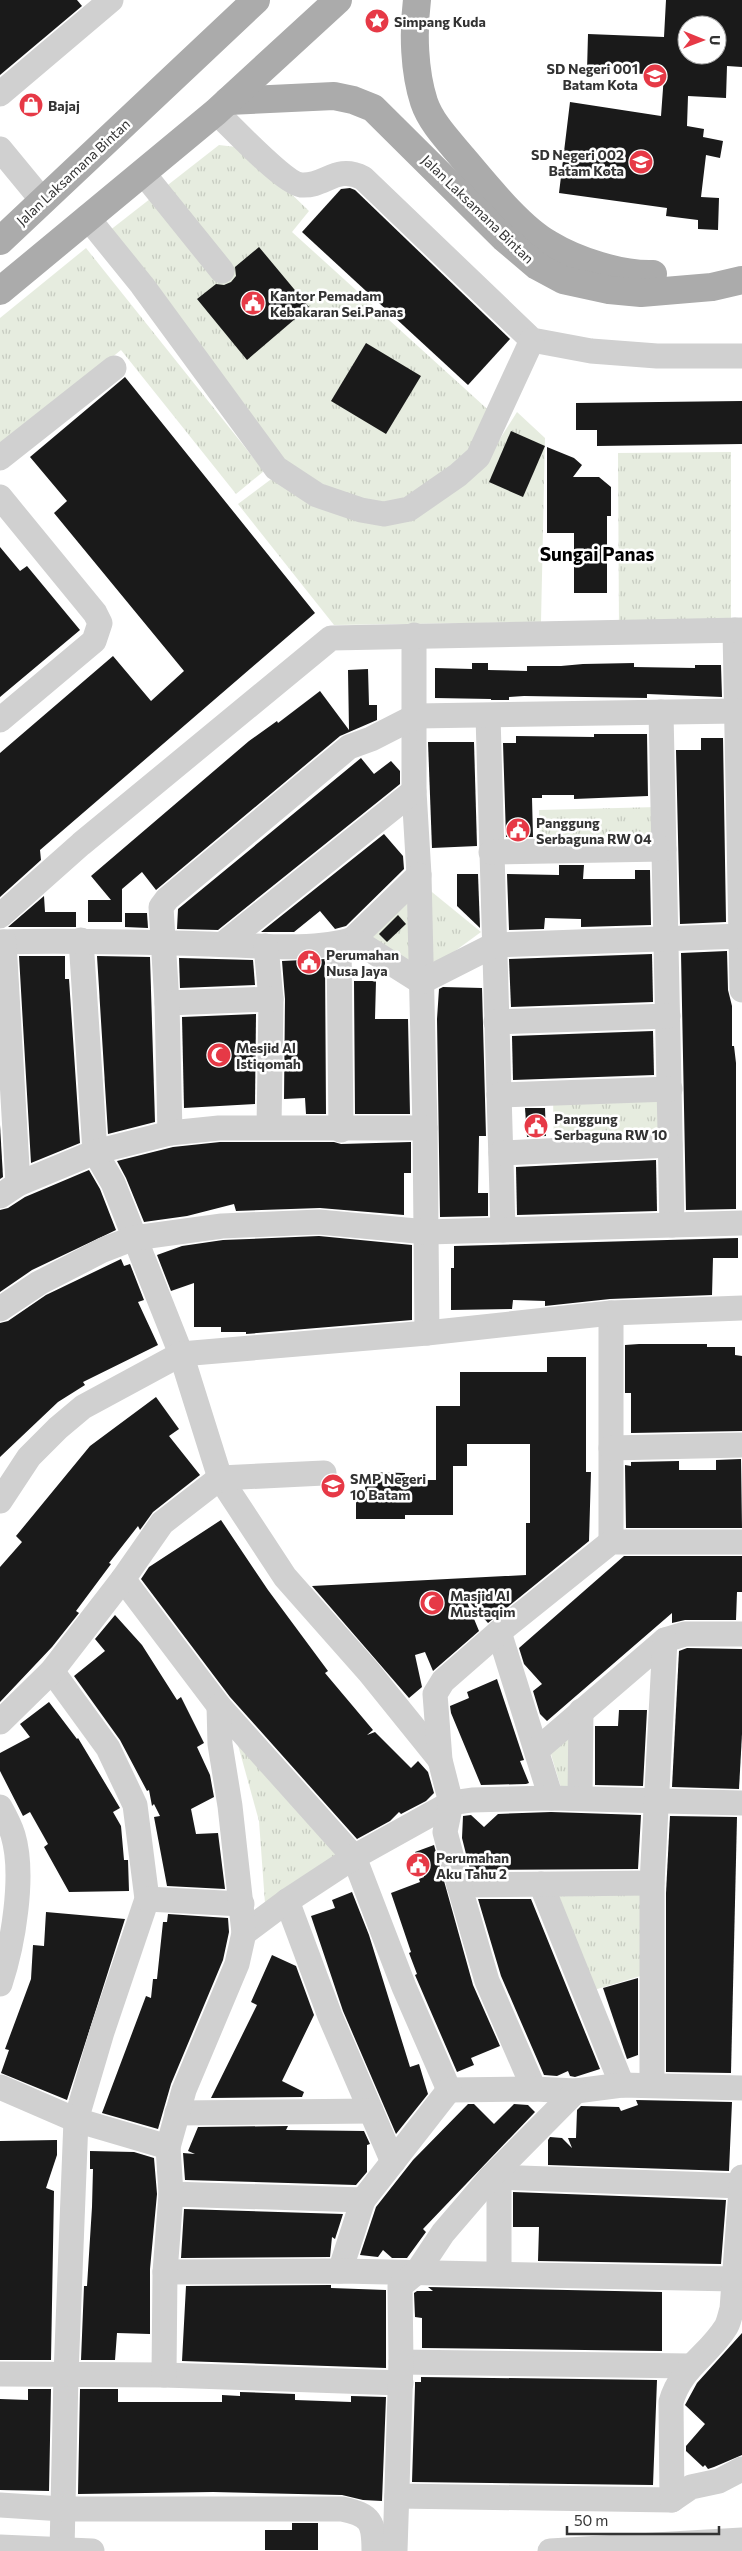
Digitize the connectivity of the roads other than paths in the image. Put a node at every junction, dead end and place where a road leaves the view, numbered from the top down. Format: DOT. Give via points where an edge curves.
graph roads {
  1 [pos="111,0"];
  2 [pos="256,0"];
  3 [pos="338,0"];
  4 [pos="417,0"];
  5 [pos="0,94"];
  6 [pos="222,107"];
  7 [pos="0,149"];
  8 [pos="143,173"];
  9 [pos="42,200"];
  10 [pos="87,217"];
  11 [pos="0,241"];
  12 [pos="742,262"];
  13 [pos="222,271"];
  14 [pos="742,280"];
  15 [pos="0,291"];
  16 [pos="532,340"];
  17 [pos="742,356"];
  18 [pos="114,368"];
  19 [pos="0,458"];
  20 [pos="0,497"];
  21 [pos="738,630"];
  22 [pos="414,635"];
  23 [pos="736,711"];
  24 [pos="661,712"];
  25 [pos="416,716"];
  26 [pos="488,716"];
  27 [pos="0,720"];
  28 [pos="414,790"];
  29 [pos="664,849"];
  30 [pos="491,852"];
  31 [pos="419,875"];
  32 [pos="0,916"];
  33 [pos="742,936"];
  34 [pos="668,938"];
  35 [pos="81,940"];
  36 [pos="346,941"];
  37 [pos="2,942"];
  38 [pos="164,942"];
  39 [pos="223,944"];
  40 [pos="494,945"];
  41 [pos="266,946"];
  42 [pos="421,982"];
  43 [pos="742,990"];
  44 [pos="270,999"];
  45 [pos="167,1003"];
  46 [pos="668,1016"];
  47 [pos="496,1022"];
  48 [pos="670,1089"];
  49 [pos="499,1095"];
  50 [pos="269,1128"];
  51 [pos="425,1128"];
  52 [pos="342,1130"];
  53 [pos="170,1132"];
  54 [pos="670,1145"];
  55 [pos="95,1152"];
  56 [pos="501,1152"];
  57 [pos="9,1190"];
  58 [pos="742,1223"];
  59 [pos="672,1225"];
  60 [pos="503,1230"];
  61 [pos="427,1232"];
  62 [pos="134,1238"];
  63 [pos="742,1308"];
  64 [pos="0,1309"];
  65 [pos="611,1313"];
  66 [pos="427,1334"];
  67 [pos="181,1354"];
  68 [pos="742,1445"];
  69 [pos="611,1448"];
  70 [pos="324,1473"];
  71 [pos="220,1478"];
  72 [pos="0,1500"];
  73 [pos="612,1542"];
  74 [pos="742,1542"];
  75 [pos="123,1579"];
  76 [pos="499,1632"];
  77 [pos="742,1634"];
  78 [pos="664,1640"];
  79 [pos="52,1671"];
  80 [pos="219,1706"];
  81 [pos="581,1711"];
  82 [pos="0,1722"];
  83 [pos="537,1750"];
  84 [pos="440,1760"];
  85 [pos="551,1798"];
  86 [pos="580,1798"];
  87 [pos="655,1801"];
  88 [pos="451,1803"];
  89 [pos="742,1803"];
  90 [pos="0,1807"];
  91 [pos="354,1857"];
  92 [pos="652,1882"];
  93 [pos="541,1884"];
  94 [pos="459,1885"];
  95 [pos="147,1900"];
  96 [pos="287,1900"];
  97 [pos="242,1904"];
  98 [pos="244,1933"];
  99 [pos="0,1984"];
  100 [pos="622,2085"];
  101 [pos="652,2086"];
  102 [pos="0,2088"];
  103 [pos="742,2088"];
  104 [pos="534,2089"];
  105 [pos="449,2090"];
  106 [pos="576,2091"];
  107 [pos="371,2111"];
  108 [pos="177,2113"];
  109 [pos="76,2120"];
  110 [pos="168,2147"];
  111 [pos="393,2162"];
  112 [pos="495,2177"];
  113 [pos="742,2177"];
  114 [pos="742,2186"];
  115 [pos="171,2194"];
  116 [pos="363,2200"];
  117 [pos="340,2271"];
  118 [pos="165,2272"];
  119 [pos="417,2272"];
  120 [pos="499,2274"];
  121 [pos="737,2274"];
  122 [pos="690,2366"];
  123 [pos="401,2372"];
  124 [pos="0,2374"];
  125 [pos="66,2374"];
  126 [pos="164,2375"];
  127 [pos="742,2469"];
  128 [pos="397,2496"];
  129 [pos="672,2500"];
  130 [pos="0,2505"];
  131 [pos="63,2509"];
  132 [pos="742,2540"];
  133 [pos="0,2547"];
  134 [pos="62,2550"];
  135 [pos="92,2551"];
  136 [pos="374,2551"];
  137 [pos="395,2551"];
  138 [pos="550,2551"];
  139 [pos="569,2551"];
  1 -- 5 [label="street"];
  2 -- 9 [label="main road, Jalan Laksamana Bintan"];
  3 -- 6 [label="main road"];
  4 -- 12 [label="main road, Jalan Laksamana Bintan" via="417,65 420,88 430,116 483,182 548,244 607,269 630,274 689,273"];
  6 -- 8 [label="main road"];
  6 -- 14 [label="main road, Jalan Laksamana Bintan" via="334,96 373,108 504,238 537,266 563,280 641,293 712,287"];
  6 -- 16 [label="street" via="291,183 308,185 340,172 363,178"];
  7 -- 9 [label="street"];
  8 -- 10 [label="main road"];
  8 -- 13 [label="street"];
  9 -- 11 [label="main road, Jalan Laksamana Bintan"];
  10 -- 15 [label="main road"];
  10 -- 16 [label="street" via="142,285 276,468 317,495 361,510 384,514 409,509 469,466 478,457"];
  16 -- 17 [label="street" via="591,351 657,356"];
  18 -- 19 [label="street"];
  20 -- 27 [label="street" via="100,623 94,641"];
  21 -- 22 [label="street"];
  21 -- 23 [label="street"];
  22 -- 25 [label="street"];
  22 -- 32 [label="street" via="326,640 81,844"];
  23 -- 24 [label="street"];
  23 -- 33 [label="street"];
  24 -- 26 [label="street"];
  24 -- 29 [label="street"];
  25 -- 26 [label="street"];
  25 -- 28 [label="street"];
  25 -- 38 [label="street" via="348,747 167,899 161,907"];
  26 -- 30 [label="street"];
  28 -- 31 [label="street"];
  28 -- 39 [label="street"];
  29 -- 30 [label="street"];
  29 -- 34 [label="street"];
  30 -- 40 [label="street"];
  31 -- 36 [label="street"];
  31 -- 42 [label="street"];
  33 -- 34 [label="street"];
  33 -- 43 [label="street"];
  34 -- 40 [label="street"];
  34 -- 46 [label="street"];
  35 -- 37 [label="street"];
  35 -- 38 [label="street"];
  35 -- 55 [label="street"];
  36 -- 41 [label="street"];
  36 -- 42 [label="street"];
  36 -- 52 [label="street"];
  37 -- 57 [label="street"];
  38 -- 39 [label="street"];
  38 -- 45 [label="street"];
  39 -- 41 [label="street"];
  40 -- 42 [label="street"];
  40 -- 47 [label="street"];
  41 -- 44 [label="street"];
  42 -- 51 [label="street"];
  44 -- 45 [label="street"];
  44 -- 50 [label="street"];
  45 -- 53 [label="street"];
  46 -- 47 [label="street"];
  46 -- 48 [label="street"];
  47 -- 49 [label="street"];
  48 -- 49 [label="street"];
  48 -- 54 [label="street"];
  49 -- 56 [label="street"];
  50 -- 52 [label="street"];
  50 -- 53 [label="street"];
  51 -- 52 [label="street"];
  51 -- 61 [label="street"];
  53 -- 55 [label="street"];
  54 -- 56 [label="street"];
  54 -- 59 [label="street"];
  55 -- 57 [label="street"];
  55 -- 62 [label="street" via="113,1183"];
  56 -- 60 [label="street"];
  58 -- 59 [label="street"];
  59 -- 60 [label="street"];
  60 -- 61 [label="street"];
  61 -- 62 [label="street" via="319,1222 222,1226"];
  61 -- 66 [label="street"];
  62 -- 64 [label="street" via="102,1250 39,1283"];
  62 -- 67 [label="street"];
  63 -- 65 [label="street"];
  65 -- 66 [label="street"];
  65 -- 69 [label="street"];
  66 -- 67 [label="street"];
  67 -- 71 [label="street"];
  67 -- 72 [label="street" via="83,1407 29,1457"];
  68 -- 69 [label="street"];
  69 -- 73 [label="street"];
  70 -- 71 [label="street"];
  71 -- 75 [label="street" via="162,1523"];
  71 -- 84 [label="street" via="285,1577 369,1672"];
  73 -- 74 [label="street"];
  73 -- 76 [label="street"];
  75 -- 79 [label="street"];
  75 -- 80 [label="street"];
  76 -- 83 [label="street"];
  76 -- 84 [label="street" via="443,1681 436,1694"];
  77 -- 78 [label="street" via="686,1634"];
  78 -- 81 [label="street"];
  78 -- 87 [label="street"];
  79 -- 82 [label="street"];
  79 -- 95 [label="street" via="108,1748 134,1805"];
  80 -- 91 [label="street"];
  80 -- 97 [label="street" via="220,1744"];
  81 -- 83 [label="street"];
  81 -- 86 [label="street"];
  83 -- 85 [label="street"];
  84 -- 88 [label="street"];
  85 -- 86 [label="street"];
  85 -- 88 [label="street"];
  86 -- 87 [label="street"];
  87 -- 89 [label="street"];
  87 -- 92 [label="street"];
  88 -- 91 [label="street"];
  88 -- 94 [label="street" via="446,1832"];
  90 -- 99 [label="street" via="13,1835 17,1857 10,1954"];
  91 -- 96 [label="street"];
  91 -- 105 [label="street" via="404,1988"];
  92 -- 93 [label="street"];
  92 -- 101 [label="street"];
  93 -- 94 [label="street"];
  93 -- 100 [label="street"];
  94 -- 104 [label="street" via="486,1981"];
  95 -- 97 [label="street"];
  95 -- 109 [label="street"];
  96 -- 98 [label="street"];
  96 -- 107 [label="street" via="330,2016"];
  97 -- 98 [label="street"];
  98 -- 108 [label="street" via="237,1964"];
  100 -- 101 [label="street"];
  100 -- 106 [label="street"];
  101 -- 103 [label="street"];
  102 -- 109 [label="street"];
  104 -- 105 [label="street"];
  104 -- 106 [label="street"];
  105 -- 111 [label="street"];
  106 -- 112 [label="street"];
  107 -- 108 [label="street"];
  107 -- 111 [label="street"];
  108 -- 110 [label="street"];
  109 -- 110 [label="street"];
  109 -- 125 [label="street"];
  110 -- 115 [label="street"];
  111 -- 116 [label="street"];
  112 -- 114 [label="street"];
  112 -- 119 [label="street" via="443,2233"];
  112 -- 120 [label="street"];
  113 -- 114 [label="street"];
  114 -- 121 [label="street"];
  115 -- 116 [label="street"];
  115 -- 118 [label="street"];
  116 -- 117 [label="street"];
  117 -- 118 [label="street"];
  117 -- 119 [label="street"];
  118 -- 126 [label="street"];
  119 -- 120 [label="street"];
  119 -- 123 [label="street" via="400,2286"];
  120 -- 121 [label="street"];
  121 -- 122 [label="street" via="726,2326"];
  122 -- 123 [label="street"];
  122 -- 129 [label="street" via="675,2388 671,2402"];
  123 -- 126 [label="street"];
  123 -- 128 [label="street"];
  124 -- 125 [label="street"];
  125 -- 126 [label="street"];
  125 -- 131 [label="street"];
  127 -- 129 [label="street" via="719,2481 691,2487"];
  128 -- 129 [label="street"];
  128 -- 137 [label="street"];
  130 -- 131 [label="street"];
  131 -- 134 [label="street"];
  131 -- 136 [label="street" via="342,2509 359,2512 371,2521"];
  132 -- 139 [label="street"];
  133 -- 134 [label="street"];
  134 -- 135 [label="street"];
  138 -- 139 [label="street"];
}
